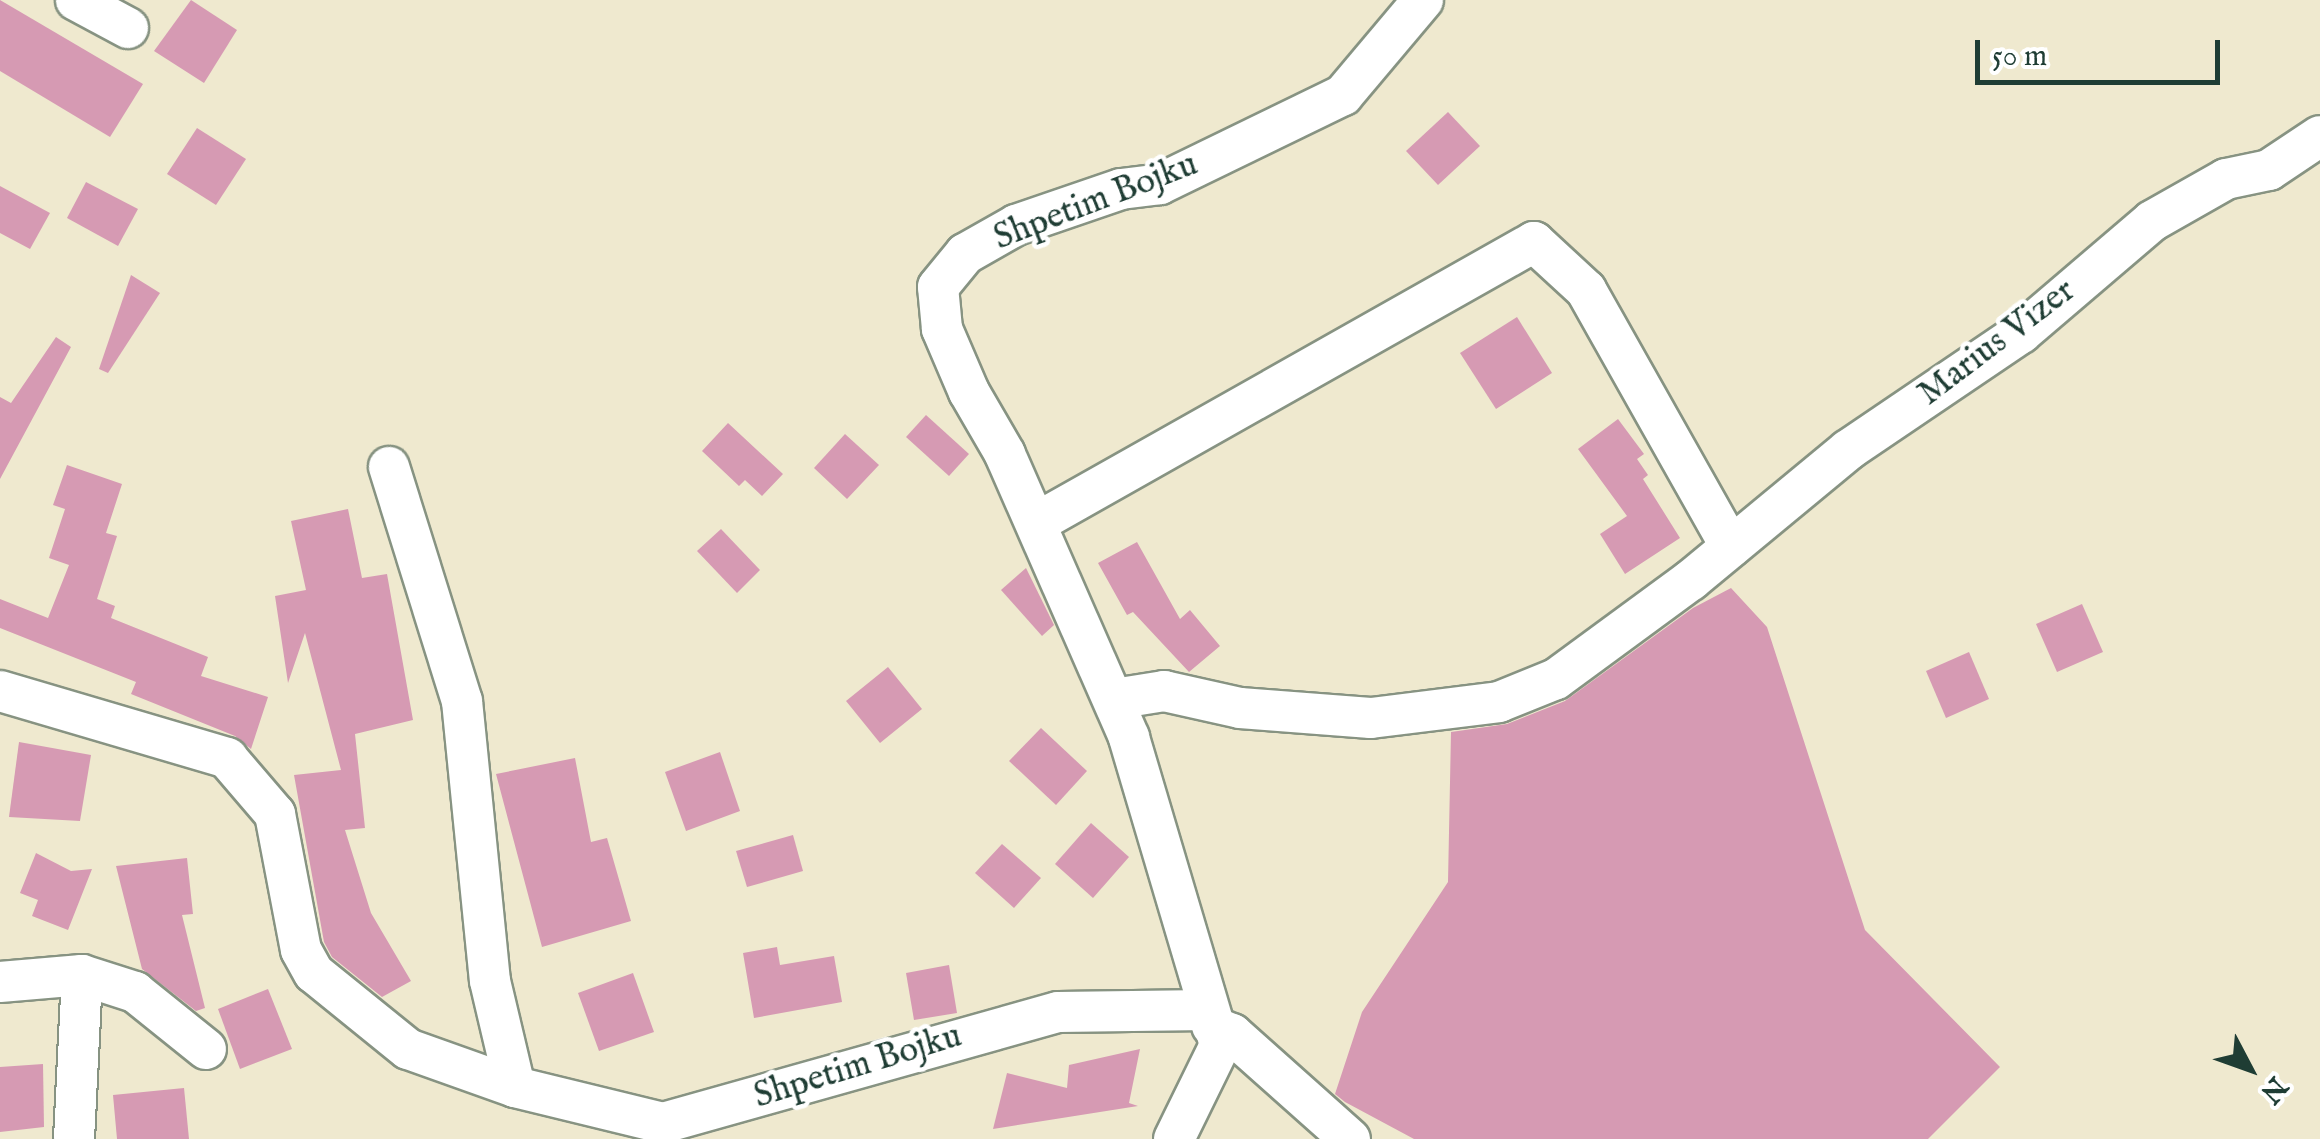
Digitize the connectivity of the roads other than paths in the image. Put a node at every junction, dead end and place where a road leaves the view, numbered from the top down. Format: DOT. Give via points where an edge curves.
graph roads {
  1 [pos="76,0"];
  2 [pos="1423,0"];
  3 [pos="128,28"];
  4 [pos="2320,136"];
  5 [pos="388,467"];
  6 [pos="1036,523"];
  7 [pos="1731,548"];
  8 [pos="0,691"];
  9 [pos="1114,700"];
  10 [pos="82,975"];
  11 [pos="0,982"];
  12 [pos="1210,1018"];
  13 [pos="206,1049"];
  14 [pos="515,1087"];
  15 [pos="74,1139"];
  16 [pos="1174,1139"];
  17 [pos="1350,1139"];
  1 -- 3 [label="street"];
  2 -- 6 [label="street, Shpetim Bojku" via="1343,95 1160,184 1121,189 1016,225 965,254 938,287 942,330"];
  4 -- 7 [label="street, Marius Vizer" via="2269,170 2226,179 2152,221 2021,332 1848,450"];
  5 -- 14 [label="street" via="462,700 490,981"];
  6 -- 7 [label="street" via="1534,242 1586,290"];
  6 -- 9 [label="street, Shpetim Bojku"];
  7 -- 9 [label="street, Marius Vizer" via="1556,678 1499,702 1370,718 1240,708 1164,691"];
  8 -- 14 [label="street, Shpetim Bojku" via="226,758 275,814 302,950 314,973 408,1049"];
  9 -- 12 [label="street, Shpetim Bojku"];
  10 -- 11 [label="street"];
  10 -- 13 [label="street" via="135,992"];
  10 -- 15 [label="street"];
  12 -- 14 [label="street, Shpetim Bojku" via="1058,1012 662,1124"];
  12 -- 16 [label="street, Shpetim Bojku" via="1220,1045"];
  12 -- 17 [label="street"];
}
